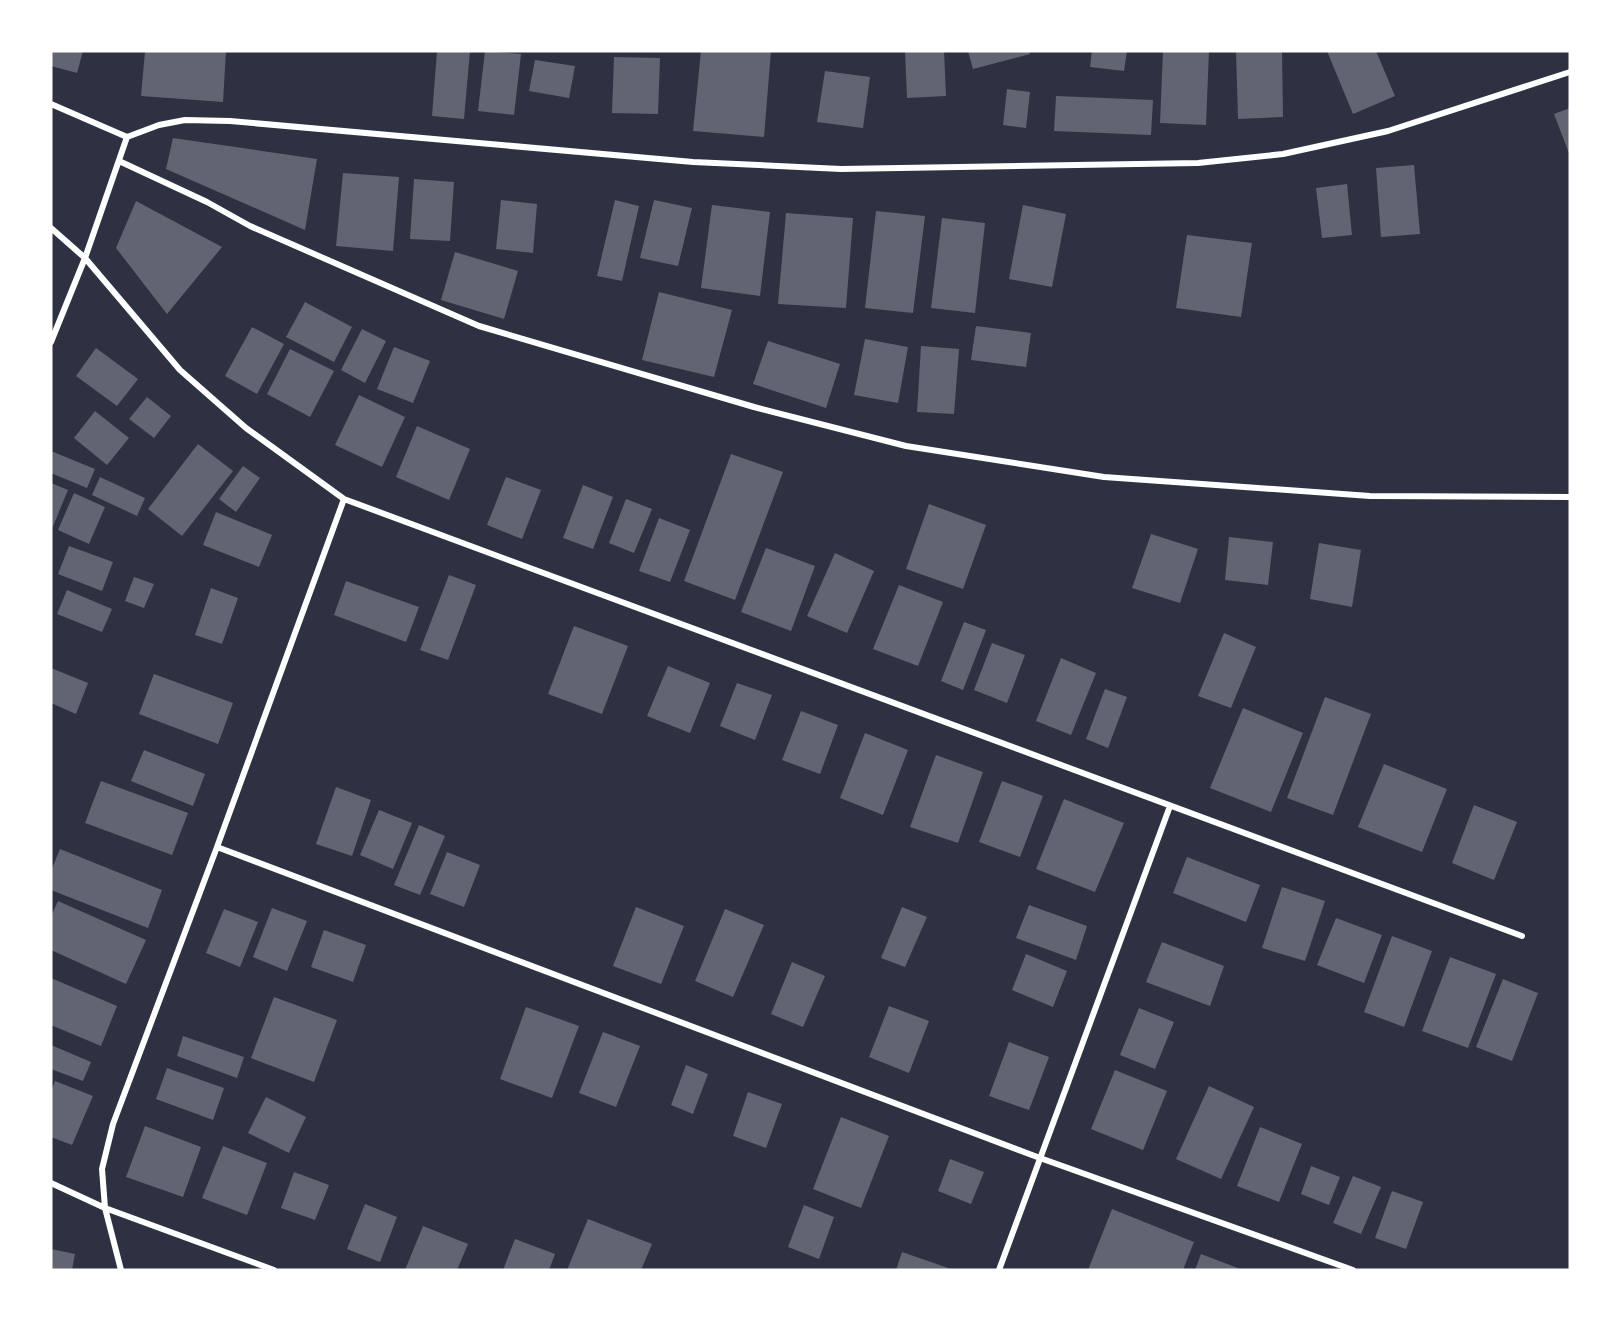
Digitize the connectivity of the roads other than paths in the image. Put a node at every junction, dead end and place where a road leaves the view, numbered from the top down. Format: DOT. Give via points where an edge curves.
graph roads {
  1 [pos="1570,72"];
  2 [pos="51,104"];
  3 [pos="127,137"];
  4 [pos="119,161"];
  5 [pos="51,228"];
  6 [pos="85,258"];
  7 [pos="51,342"];
  8 [pos="1570,497"];
  9 [pos="344,499"];
  10 [pos="1170,806"];
  11 [pos="217,847"];
  12 [pos="1522,936"];
  13 [pos="1040,1158"];
  14 [pos="51,1183"];
  15 [pos="105,1208"];
  16 [pos="121,1270"];
  17 [pos="274,1270"];
  18 [pos="999,1270"];
  19 [pos="1353,1270"];
  1 -- 3 [label="street" via="1388,131 1283,154 1197,164 841,169 693,162 230,121 185,120"];
  2 -- 3 [label="street"];
  3 -- 4 [label="street"];
  4 -- 6 [label="street"];
  4 -- 8 [label="street" via="250,226 479,326 754,407 906,446 1104,477 1370,496"];
  5 -- 6 [label="street"];
  6 -- 7 [label="street"];
  6 -- 9 [label="street" via="180,370 246,428"];
  9 -- 10 [label="street"];
  9 -- 11 [label="street"];
  10 -- 12 [label="street"];
  10 -- 13 [label="street"];
  11 -- 13 [label="street"];
  11 -- 15 [label="street" via="113,1124 102,1169"];
  13 -- 18 [label="street"];
  13 -- 19 [label="street"];
  14 -- 15 [label="street"];
  15 -- 16 [label="street"];
  15 -- 17 [label="street"];
}
